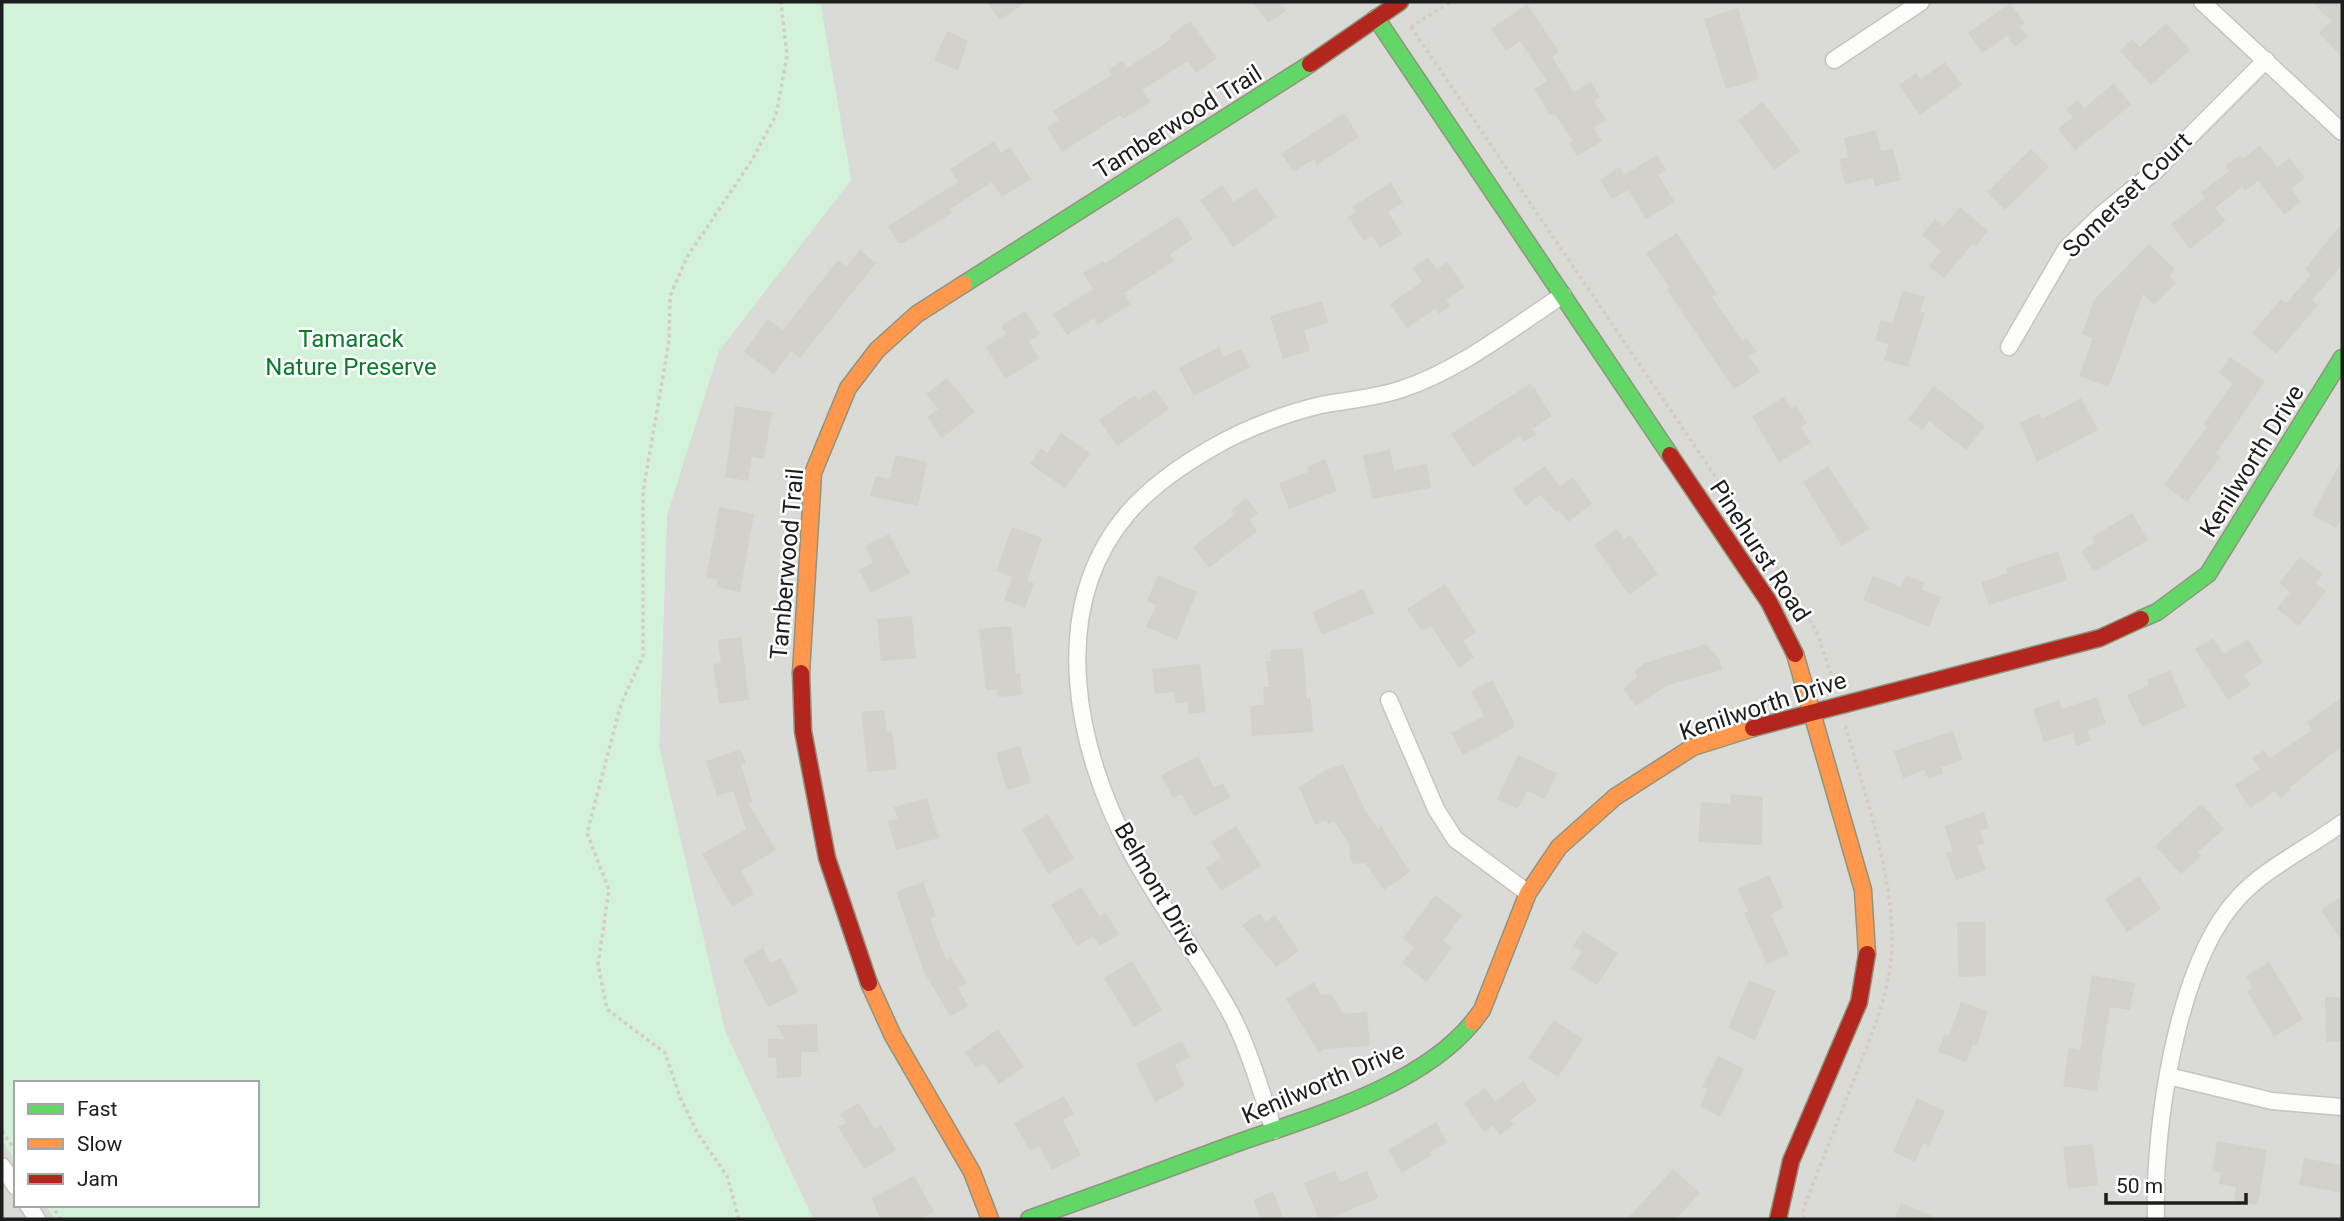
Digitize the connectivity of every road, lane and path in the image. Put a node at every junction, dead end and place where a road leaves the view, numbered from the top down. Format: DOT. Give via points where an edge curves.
graph roads {
  1 [pos="781,2"];
  2 [pos="1400,2"];
  3 [pos="1450,2"];
  4 [pos="1921,2"];
  5 [pos="2203,2"];
  6 [pos="1376,18"];
  7 [pos="1834,60"];
  8 [pos="2266,60"];
  9 [pos="2342,132"];
  10 [pos="1563,295"];
  11 [pos="2009,347"];
  12 [pos="2342,358"];
  13 [pos="1835,688"];
  14 [pos="1389,700"];
  15 [pos="1814,712"];
  16 [pos="2342,823"];
  17 [pos="1528,893"];
  18 [pos="2168,1076"];
  19 [pos="2342,1107"];
  20 [pos="2,1131"];
  21 [pos="1274,1131"];
  22 [pos="14,1149"];
  23 [pos="2,1166"];
  24 [pos="14,1184"];
  25 [pos="739,1219"];
  26 [pos="990,1219"];
  27 [pos="1029,1219"];
  28 [pos="1778,1219"];
  29 [pos="2156,1219"];
  1 -- 25 [label="path" via="787,56 776,115 752,160 687,257 670,296 669,341 643,492 643,656 621,704 587,833 609,890 598,965 607,1009 665,1053 698,1134 727,1176"];
  2 -- 6 [label="street, Tamberwood Trail"];
  3 -- 13 [label="path" via="1410,27 1801,603 1818,635"];
  4 -- 7 [label="street"];
  5 -- 8 [label="street"];
  6 -- 10 [label="street, Pinehurst Road"];
  6 -- 26 [label="street, Tamberwood Trail" via="1285,81 917,314 877,350 848,388 813,473 800,660 803,731 827,858 870,986 972,1172"];
  8 -- 9 [label="street"];
  8 -- 11 [label="street, Somerset Court" via="2154,172 2066,249"];
  10 -- 15 [label="street, Pinehurst Road" via="1777,615 1796,653"];
  10 -- 21 [label="street, Belmont Drive" via="1440,375 1399,391 1317,406 1218,444 1164,478 1137,504 1099,559 1084,606 1077,652 1079,707 1092,764 1130,850 1235,1022"];
  12 -- 15 [label="street, Kenilworth Drive" via="2208,574 2157,612 2100,638"];
  14 -- 17 [label="street" via="1436,809 1455,839"];
  15 -- 17 [label="street, Kenilworth Drive" via="1693,747 1606,805 1559,847"];
  15 -- 28 [label="street, Pinehurst Road" via="1863,890 1868,949 1858,1002 1791,1161"];
  16 -- 18 [label="street" via="2248,890 2221,921 2197,963"];
  17 -- 21 [label="street, Kenilworth Drive" via="1482,1010 1461,1036 1402,1078"];
  18 -- 19 [label="street" via="2272,1101"];
  18 -- 29 [label="street"];
  20 -- 22 [label="path"];
  21 -- 27 [label="street, Kenilworth Drive"];
  23 -- 24 [label="street"];
}
